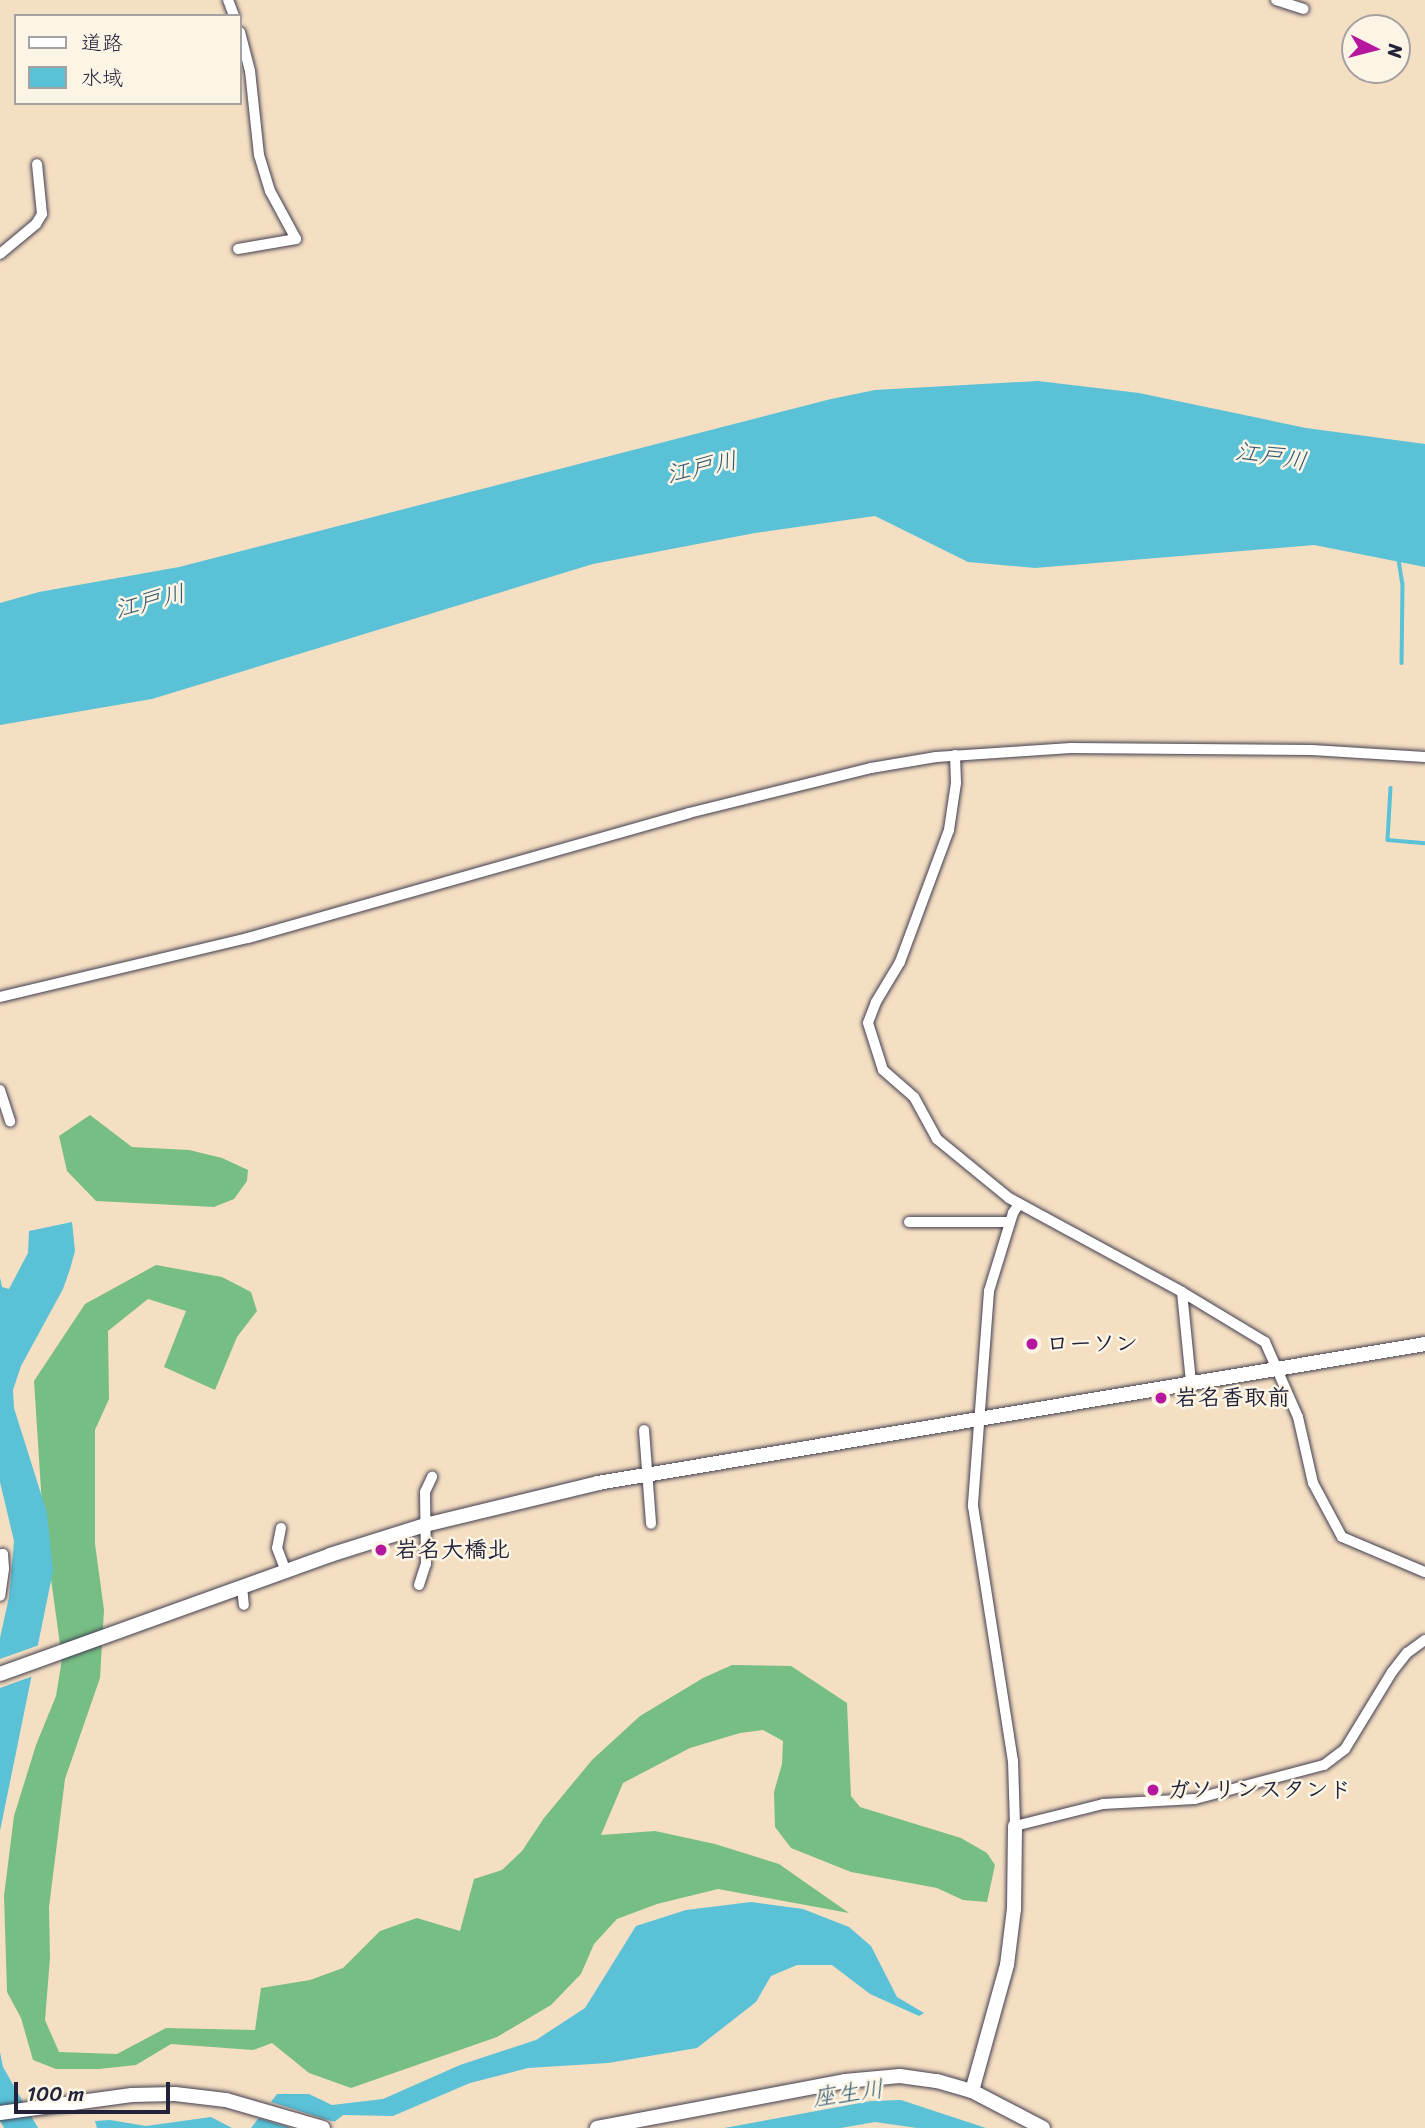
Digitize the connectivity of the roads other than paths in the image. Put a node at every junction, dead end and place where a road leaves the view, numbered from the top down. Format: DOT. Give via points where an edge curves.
graph roads {
  1 [pos="1276,0"];
  2 [pos="1304,9"];
  3 [pos="242,40"];
  4 [pos="37,164"];
  5 [pos="238,248"];
  6 [pos="0,254"];
  7 [pos="955,755"];
  8 [pos="1425,757"];
  9 [pos="0,997"];
  10 [pos="0,1090"];
  11 [pos="10,1121"];
  12 [pos="1020,1204"];
  13 [pos="909,1222"];
  14 [pos="1010,1222"];
  15 [pos="1182,1292"];
  16 [pos="1425,1345"];
  17 [pos="1277,1368"];
  18 [pos="1191,1382"];
  19 [pos="978,1418"];
  20 [pos="644,1430"];
  21 [pos="646,1473"];
  22 [pos="432,1477"];
  23 [pos="651,1524"];
  24 [pos="425,1525"];
  25 [pos="281,1528"];
  26 [pos="0,1555"];
  27 [pos="286,1571"];
  28 [pos="1425,1572"];
  29 [pos="419,1585"];
  30 [pos="242,1587"];
  31 [pos="0,1596"];
  32 [pos="244,1605"];
  33 [pos="1425,1640"];
  34 [pos="0,1674"];
  35 [pos="1015,1826"];
  36 [pos="972,2091"];
  37 [pos="0,2113"];
  38 [pos="323,2128"];
  39 [pos="597,2128"];
  40 [pos="1042,2128"];
  1 -- 2 [label="street"];
  3 -- 5 [label="street" via="262,167 296,239"];
  4 -- 6 [label="street" via="42,214"];
  7 -- 8 [label="street" via="1082,748"];
  7 -- 9 [label="street" via="871,768 752,797 248,938"];
  7 -- 12 [label="street" via="951,823 900,962 872,1012 869,1032 883,1070 914,1097 936,1139"];
  10 -- 11 [label="street"];
  12 -- 14 [label="street"];
  12 -- 15 [label="street"];
  13 -- 14 [label="street"];
  14 -- 19 [label="street" via="989,1292"];
  15 -- 17 [label="street" via="1265,1342"];
  15 -- 18 [label="street"];
  16 -- 17 [label="street"];
  17 -- 18 [label="street"];
  17 -- 28 [label="street" via="1298,1417 1313,1483 1342,1537"];
  18 -- 19 [label="street"];
  19 -- 21 [label="street"];
  19 -- 35 [label="street" via="973,1506 1013,1761"];
  20 -- 21 [label="street"];
  21 -- 23 [label="street"];
  21 -- 24 [label="street"];
  22 -- 24 [label="street" via="425,1492"];
  24 -- 27 [label="street"];
  24 -- 29 [label="street" via="426,1564"];
  25 -- 27 [label="street" via="277,1548"];
  26 -- 31 [label="street" via="4,1569"];
  27 -- 30 [label="street"];
  30 -- 32 [label="street"];
  30 -- 34 [label="street"];
  33 -- 35 [label="street" via="1392,1672 1345,1749 1324,1765 1195,1799 1103,1804"];
  35 -- 36 [label="street" via="1009,1954"];
  36 -- 39 [label="street" via="930,2079 874,2077"];
  36 -- 40 [label="street"];
  37 -- 38 [label="street" via="132,2095 175,2094 226,2100"];
}
